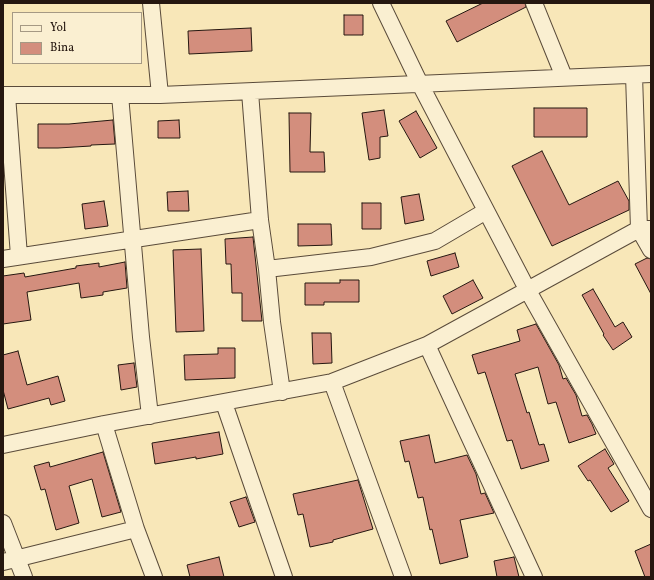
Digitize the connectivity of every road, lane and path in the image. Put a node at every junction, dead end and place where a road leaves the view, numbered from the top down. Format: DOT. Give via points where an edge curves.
graph roads {
  1 [pos="151,3"];
  2 [pos="381,3"];
  3 [pos="534,3"];
  4 [pos="651,74"];
  5 [pos="634,75"];
  6 [pos="564,77"];
  7 [pos="420,84"];
  8 [pos="250,92"];
  9 [pos="5,95"];
  10 [pos="120,95"];
  11 [pos="160,95"];
  12 [pos="486,211"];
  13 [pos="260,220"];
  14 [pos="645,229"];
  15 [pos="133,238"];
  16 [pos="651,250"];
  17 [pos="19,256"];
  18 [pos="3,259"];
  19 [pos="267,268"];
  20 [pos="528,289"];
  21 [pos="427,345"];
  22 [pos="332,382"];
  23 [pos="282,392"];
  24 [pos="224,403"];
  25 [pos="150,416"];
  26 [pos="104,424"];
  27 [pos="3,445"];
  28 [pos="651,509"];
  29 [pos="3,523"];
  30 [pos="136,529"];
  31 [pos="10,560"];
  32 [pos="24,577"];
  33 [pos="154,577"];
  34 [pos="284,577"];
  35 [pos="403,577"];
  36 [pos="534,577"];
  1 -- 11 [label="street"];
  2 -- 7 [label="street"];
  3 -- 6 [label="street"];
  4 -- 5 [label="street"];
  5 -- 6 [label="street"];
  5 -- 14 [label="street"];
  6 -- 7 [label="street"];
  7 -- 8 [label="street"];
  7 -- 12 [label="street"];
  8 -- 11 [label="street"];
  8 -- 13 [label="street"];
  9 -- 10 [label="street"];
  9 -- 17 [label="street"];
  10 -- 11 [label="street"];
  10 -- 15 [label="street"];
  12 -- 19 [label="street" via="435,241 371,257"];
  12 -- 20 [label="street"];
  13 -- 15 [label="street"];
  13 -- 19 [label="street"];
  14 -- 16 [label="street"];
  14 -- 20 [label="street"];
  15 -- 17 [label="street"];
  15 -- 25 [label="street"];
  17 -- 18 [label="street"];
  19 -- 23 [label="street"];
  20 -- 21 [label="street"];
  20 -- 28 [label="street"];
  21 -- 22 [label="street"];
  21 -- 36 [label="street"];
  22 -- 23 [label="street"];
  22 -- 35 [label="street"];
  23 -- 24 [label="street"];
  24 -- 25 [label="street"];
  24 -- 34 [label="street"];
  25 -- 26 [label="street"];
  26 -- 27 [label="street"];
  26 -- 30 [label="street"];
  29 -- 31 [label="street"];
  30 -- 31 [label="street"];
  30 -- 33 [label="street"];
  31 -- 32 [label="street"];
}
